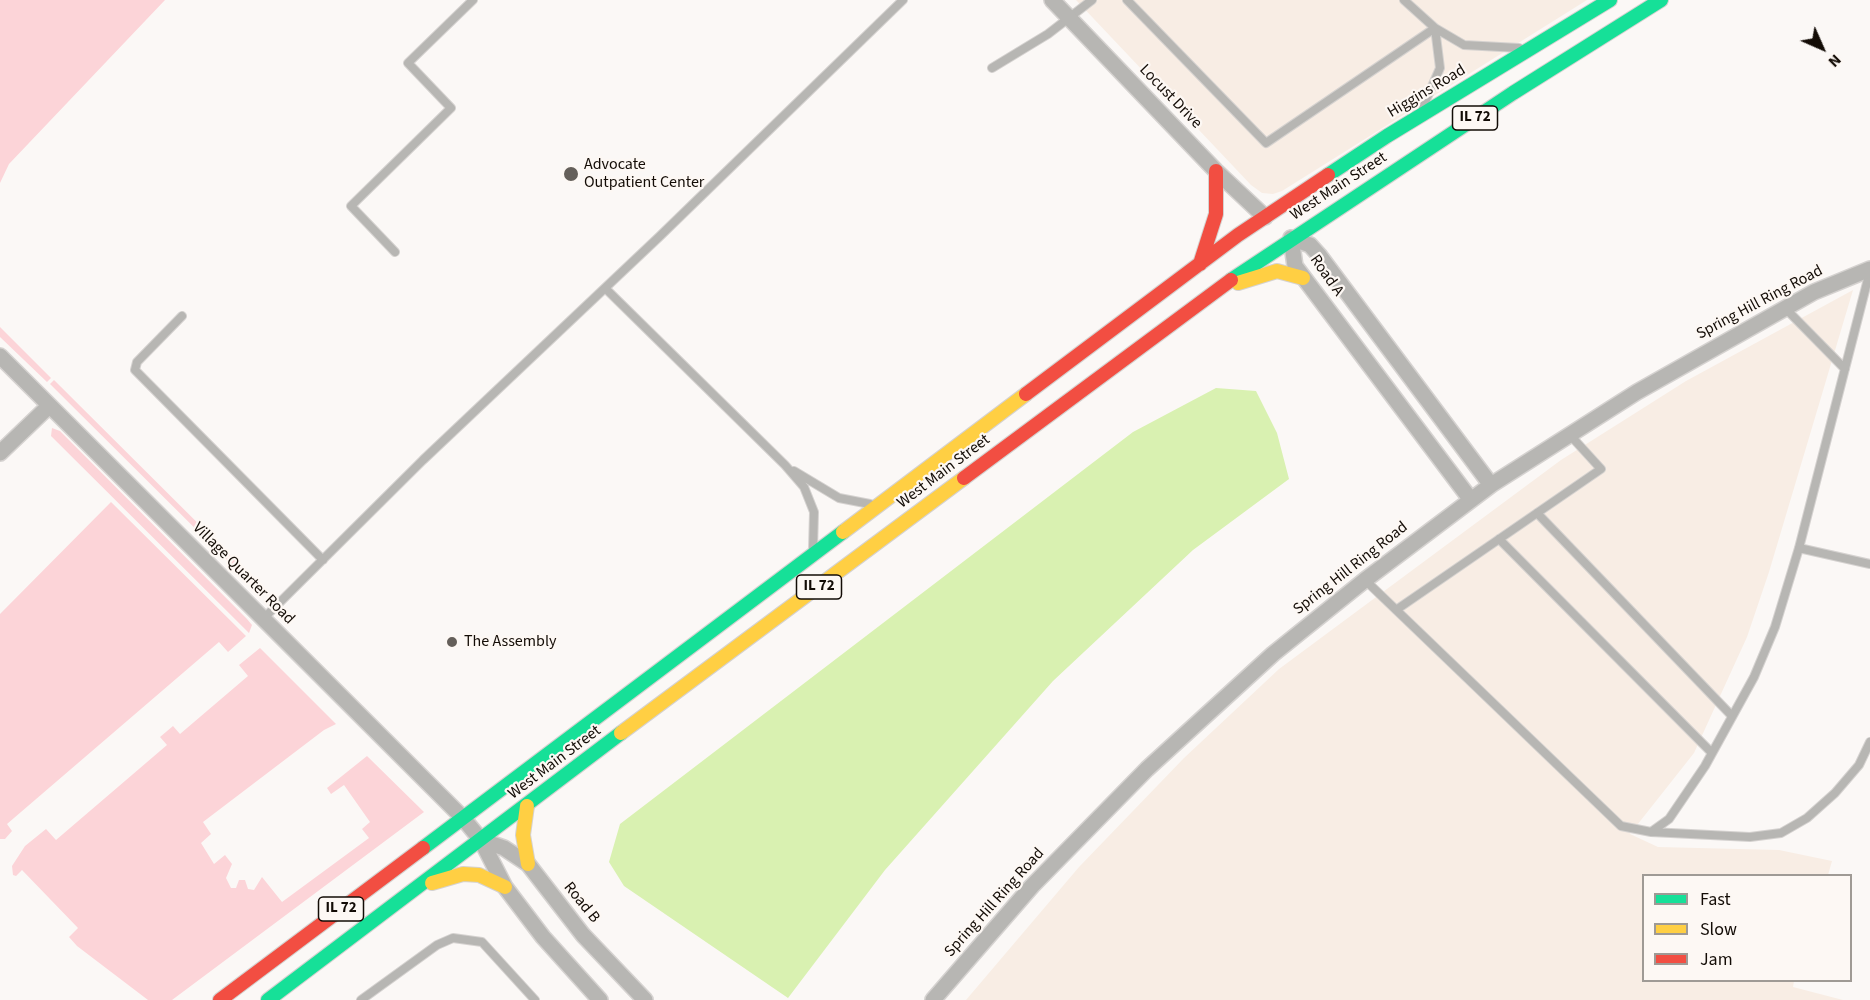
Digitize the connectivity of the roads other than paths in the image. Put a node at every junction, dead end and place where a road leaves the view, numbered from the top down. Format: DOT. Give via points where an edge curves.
graph roads {
  1 [pos="473,0"];
  2 [pos="903,0"];
  3 [pos="1052,0"];
  4 [pos="1092,0"];
  5 [pos="1127,0"];
  6 [pos="1404,0"];
  7 [pos="1610,0"];
  8 [pos="1661,0"];
  9 [pos="1069,19"];
  10 [pos="1435,28"];
  11 [pos="1532,48"];
  12 [pos="992,69"];
  13 [pos="1418,117"];
  14 [pos="1216,171"];
  15 [pos="1278,228"];
  16 [pos="395,252"];
  17 [pos="1200,264"];
  18 [pos="1870,270"];
  19 [pos="1303,278"];
  20 [pos="605,288"];
  21 [pos="1219,288"];
  22 [pos="1785,308"];
  23 [pos="182,316"];
  24 [pos="0,356"];
  25 [pos="1845,369"];
  26 [pos="49,406"];
  27 [pos="1569,434"];
  28 [pos="0,453"];
  29 [pos="785,465"];
  30 [pos="1491,485"];
  31 [pos="1471,500"];
  32 [pos="884,501"];
  33 [pos="1537,513"];
  34 [pos="1499,539"];
  35 [pos="1799,548"];
  36 [pos="812,554"];
  37 [pos="322,560"];
  38 [pos="1870,564"];
  39 [pos="1365,580"];
  40 [pos="1396,610"];
  41 [pos="263,619"];
  42 [pos="1732,716"];
  43 [pos="1870,742"];
  44 [pos="1712,753"];
  45 [pos="527,806"];
  46 [pos="462,817"];
  47 [pos="1651,831"];
  48 [pos="481,840"];
  49 [pos="528,864"];
  50 [pos="419,887"];
  51 [pos="505,887"];
  52 [pos="220,1000"];
  53 [pos="268,1000"];
  54 [pos="361,1000"];
  55 [pos="535,1000"];
  56 [pos="600,1000"];
  57 [pos="645,1000"];
  58 [pos="933,1000"];
  1 -- 16 [label="lane" via="408,63 451,108 351,206"];
  2 -- 20 [label="lane"];
  3 -- 9 [label="street, Locust Drive"];
  4 -- 9 [label="lane"];
  5 -- 10 [label="lane" via="1266,143"];
  6 -- 10 [label="lane"];
  7 -- 11 [label="main road, Higgins Road / IL 72"];
  8 -- 15 [label="main road, West Main Street / IL 72"];
  9 -- 12 [label="lane"];
  9 -- 14 [label="street, Locust Drive"];
  10 -- 11 [label="lane" via="1464,45"];
  10 -- 13 [label="lane" via="1440,69"];
  11 -- 13 [label="main road, Higgins Road / IL 72"];
  13 -- 15 [label="main road, Higgins Road / IL 72"];
  14 -- 15 [label="street, Locust Drive"];
  14 -- 17 [label="main road" via="1216,214"];
  15 -- 17 [label="main road, West Main Street / IL 72"];
  15 -- 19 [label="street, Road A"];
  15 -- 21 [label="main road, West Main Street / IL 72"];
  15 -- 30 [label="street, Road A" via="1310,245 1319,255"];
  17 -- 32 [label="main road, West Main Street / IL 72"];
  18 -- 22 [label="street, Spring Hill Ring Road"];
  18 -- 25 [label="lane"];
  19 -- 21 [label="main road" via="1277,271"];
  19 -- 31 [label="street, Road A"];
  20 -- 29 [label="lane"];
  20 -- 37 [label="lane"];
  21 -- 45 [label="main road, West Main Street / IL 72"];
  22 -- 25 [label="lane"];
  22 -- 27 [label="street, Spring Hill Ring Road"];
  23 -- 37 [label="lane" via="137,362 135,370"];
  24 -- 26 [label="street, Village Quarter Road"];
  25 -- 35 [label="lane"];
  26 -- 28 [label="street"];
  26 -- 41 [label="street, Village Quarter Road"];
  27 -- 30 [label="street, Spring Hill Ring Road"];
  27 -- 33 [label="lane" via="1601,469"];
  29 -- 32 [label="lane" via="839,498 867,504"];
  29 -- 36 [label="lane" via="804,488 814,512"];
  30 -- 31 [label="street, Spring Hill Ring Road"];
  31 -- 39 [label="street, Spring Hill Ring Road"];
  32 -- 36 [label="main road, West Main Street / IL 72"];
  33 -- 34 [label="lane"];
  33 -- 42 [label="lane"];
  34 -- 40 [label="lane"];
  34 -- 44 [label="lane"];
  35 -- 38 [label="lane"];
  35 -- 42 [label="lane" via="1775,627"];
  36 -- 46 [label="main road, West Main Street / IL 72"];
  37 -- 41 [label="lane"];
  39 -- 40 [label="lane"];
  39 -- 58 [label="street, Spring Hill Ring Road" via="1265,662 1155,762 1032,886"];
  40 -- 47 [label="lane" via="1621,826"];
  41 -- 46 [label="street, Village Quarter Road"];
  42 -- 44 [label="lane"];
  43 -- 47 [label="lane" via="1859,765 1835,793 1781,834 1750,837"];
  44 -- 47 [label="lane" via="1681,804 1669,819"];
  45 -- 48 [label="main road, West Main Street / IL 72"];
  45 -- 49 [label="main road" via="523,835"];
  46 -- 48 [label="street, Road B"];
  46 -- 52 [label="main road, West Main Street / IL 72"];
  48 -- 49 [label="street, Road B" via="504,848"];
  48 -- 50 [label="main road, West Main Street / IL 72"];
  48 -- 51 [label="street, Road B"];
  49 -- 57 [label="street, Road B" via="583,934"];
  50 -- 51 [label="main road" via="464,874 479,875"];
  50 -- 53 [label="main road, West Main Street / IL 72"];
  51 -- 56 [label="street, Road B" via="543,937"];
  54 -- 55 [label="lane" via="436,945 453,938 482,942"];
}
